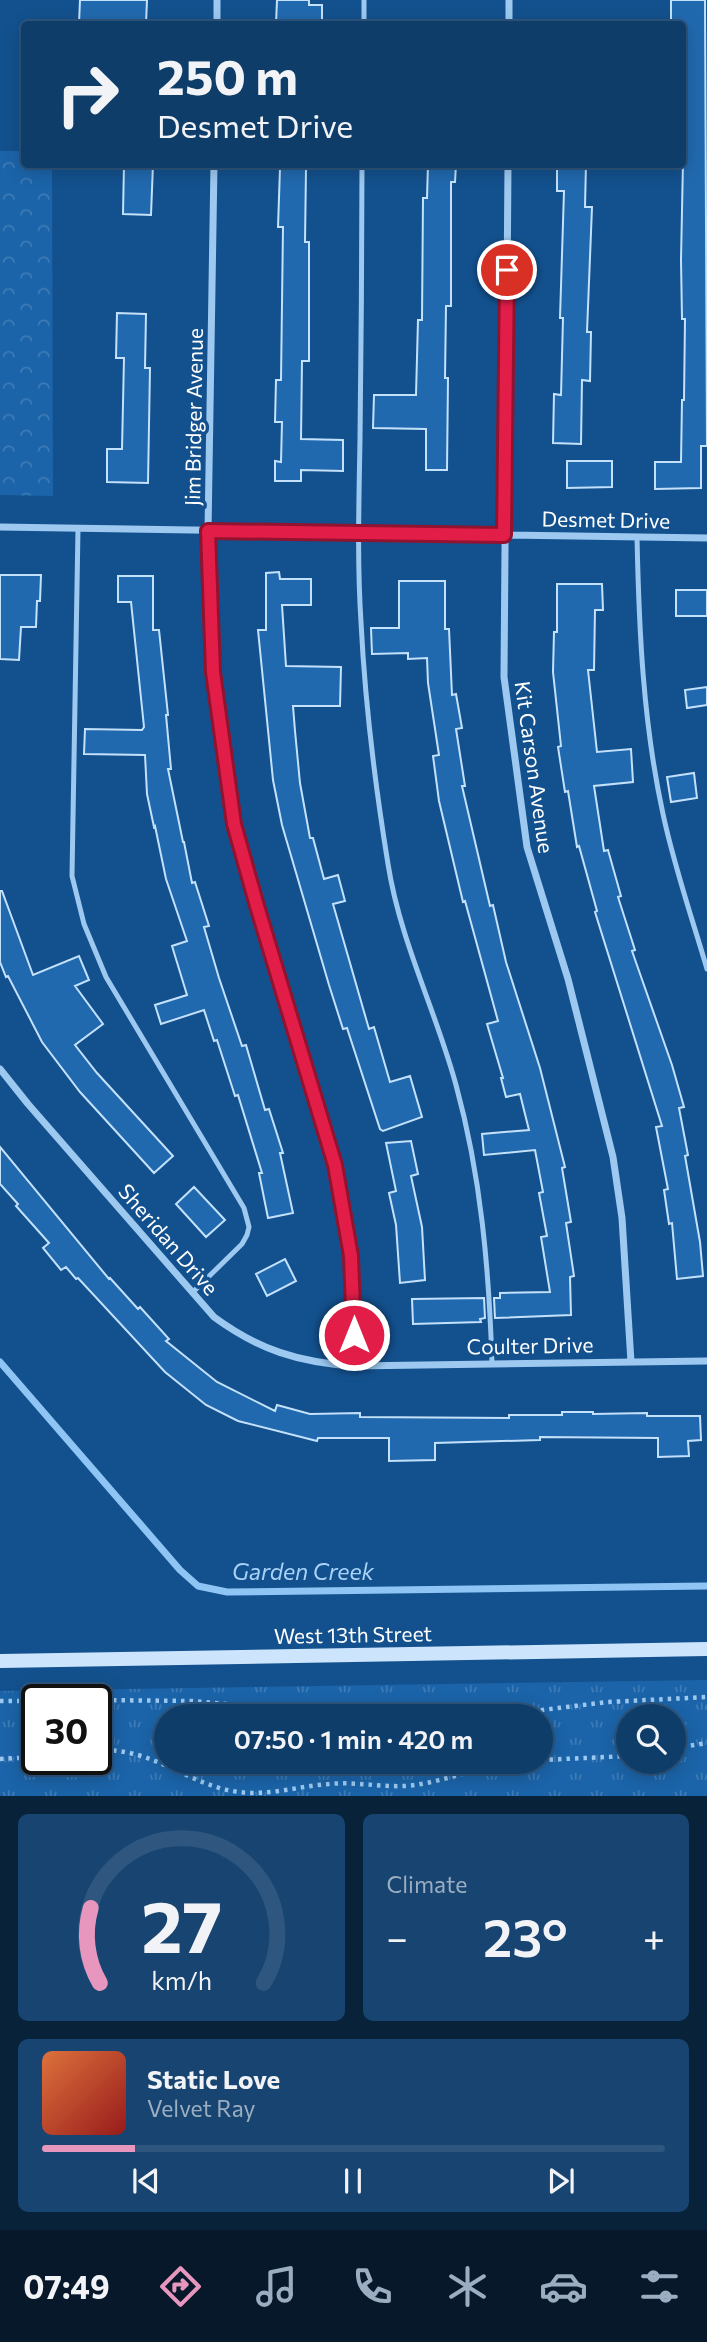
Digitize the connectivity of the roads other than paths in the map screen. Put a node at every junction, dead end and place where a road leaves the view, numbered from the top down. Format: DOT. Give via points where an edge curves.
graph roads {
  1 [pos="217,0"];
  2 [pos="364,0"];
  3 [pos="509,0"];
  4 [pos="217,21"];
  5 [pos="364,21"];
  6 [pos="509,21"];
  7 [pos="214,168"];
  8 [pos="362,168"];
  9 [pos="508,168"];
  10 [pos="0,527"];
  11 [pos="78,528"];
  12 [pos="208,531"];
  13 [pos="359,533"];
  14 [pos="504,535"];
  15 [pos="637,537"];
  16 [pos="707,538"];
  17 [pos="707,969"];
  18 [pos="0,1069"];
  19 [pos="192,1293"];
  20 [pos="707,1361"];
  21 [pos="631,1362"];
  22 [pos="492,1363"];
  23 [pos="353,1366"];
  24 [pos="707,1649"];
  25 [pos="0,1661"];
  1 -- 4 [label="street"];
  2 -- 5 [label="lane"];
  3 -- 6 [label="street"];
  7 -- 12 [label="street, Jim Bridger Avenue"];
  8 -- 13 [label="lane"];
  9 -- 14 [label="street, Kit Carson Avenue"];
  10 -- 11 [label="street, Desmet Drive"];
  11 -- 12 [label="street, Desmet Drive"];
  11 -- 19 [label="lane" via="72,876 84,924 106,977 244,1208 249,1227 242,1244"];
  12 -- 13 [label="street, Desmet Drive"];
  12 -- 23 [label="street, Jim Bridger Avenue" via="213,672 234,824 335,1165 351,1256"];
  13 -- 14 [label="street, Desmet Drive"];
  13 -- 22 [label="lane" via="369,733 388,869 471,1144 490,1291"];
  14 -- 15 [label="street, Desmet Drive"];
  14 -- 21 [label="street, Kit Carson Avenue" via="504,677 527,847 568,979 613,1157 622,1218"];
  15 -- 16 [label="street, Desmet Drive"];
  15 -- 17 [label="lane" via="647,725 663,816"];
  18 -- 19 [label="street, Sheridan Drive"];
  19 -- 23 [label="street, Sheridan Drive" via="214,1317 265,1348 311,1362"];
  20 -- 21 [label="street, Coulter Drive"];
  21 -- 22 [label="street, Coulter Drive"];
  22 -- 23 [label="street, Coulter Drive"];
  24 -- 25 [label="main road, West 13th Street"];
}
